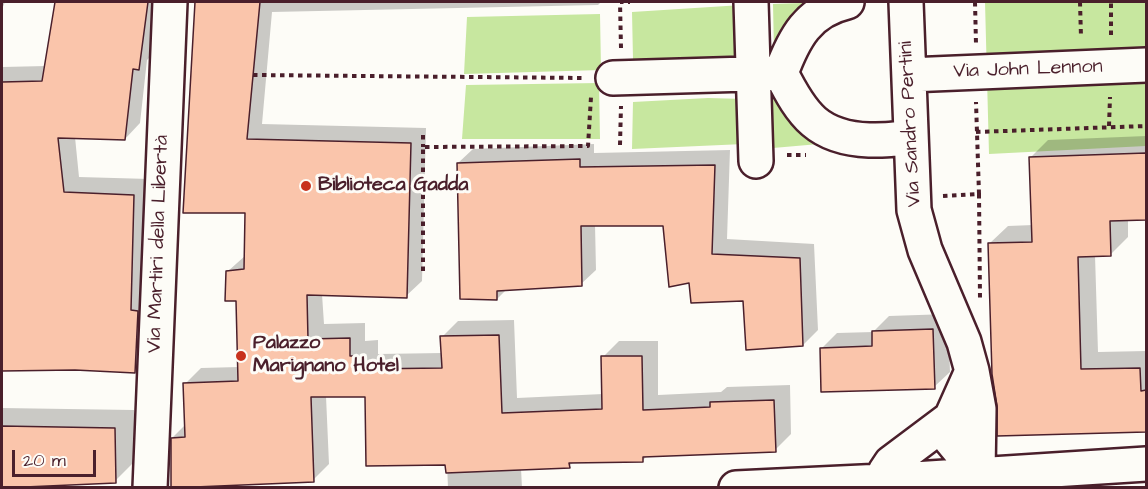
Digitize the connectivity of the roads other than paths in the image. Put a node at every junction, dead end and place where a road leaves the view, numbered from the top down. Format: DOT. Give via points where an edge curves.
graph roads {
  1 [pos="170,2"];
  2 [pos="751,2"];
  3 [pos="847,2"];
  4 [pos="906,2"];
  5 [pos="1146,65"];
  6 [pos="766,74"];
  7 [pos="909,75"];
  8 [pos="602,78"];
  9 [pos="911,136"];
  10 [pos="756,158"];
  11 [pos="972,371"];
  12 [pos="951,418"];
  13 [pos="1146,464"];
  14 [pos="978,473"];
  15 [pos="883,484"];
  16 [pos="150,488"];
  17 [pos="736,488"];
  1 -- 16 [label="street, Via Martiri della Libertà"];
  2 -- 6 [label="street"];
  3 -- 6 [label="street" via="827,7 811,19"];
  4 -- 7 [label="street, Via Sandro Pertini"];
  5 -- 7 [label="street, Via John Lennon"];
  6 -- 8 [label="street"];
  6 -- 9 [label="street" via="826,131 855,140 894,141"];
  6 -- 10 [label="street"];
  7 -- 9 [label="street, Via Sandro Pertini"];
  9 -- 11 [label="street, Via Sandro Pertini" via="913,198 919,233"];
  11 -- 12 [label="street"];
  11 -- 14 [label="street, Via Sandro Pertini" via="979,409"];
  12 -- 14 [label="street" via="950,439"];
  12 -- 15 [label="street" via="891,463"];
  13 -- 14 [label="street"];
  14 -- 15 [label="street"];
  15 -- 17 [label="street"];
}
